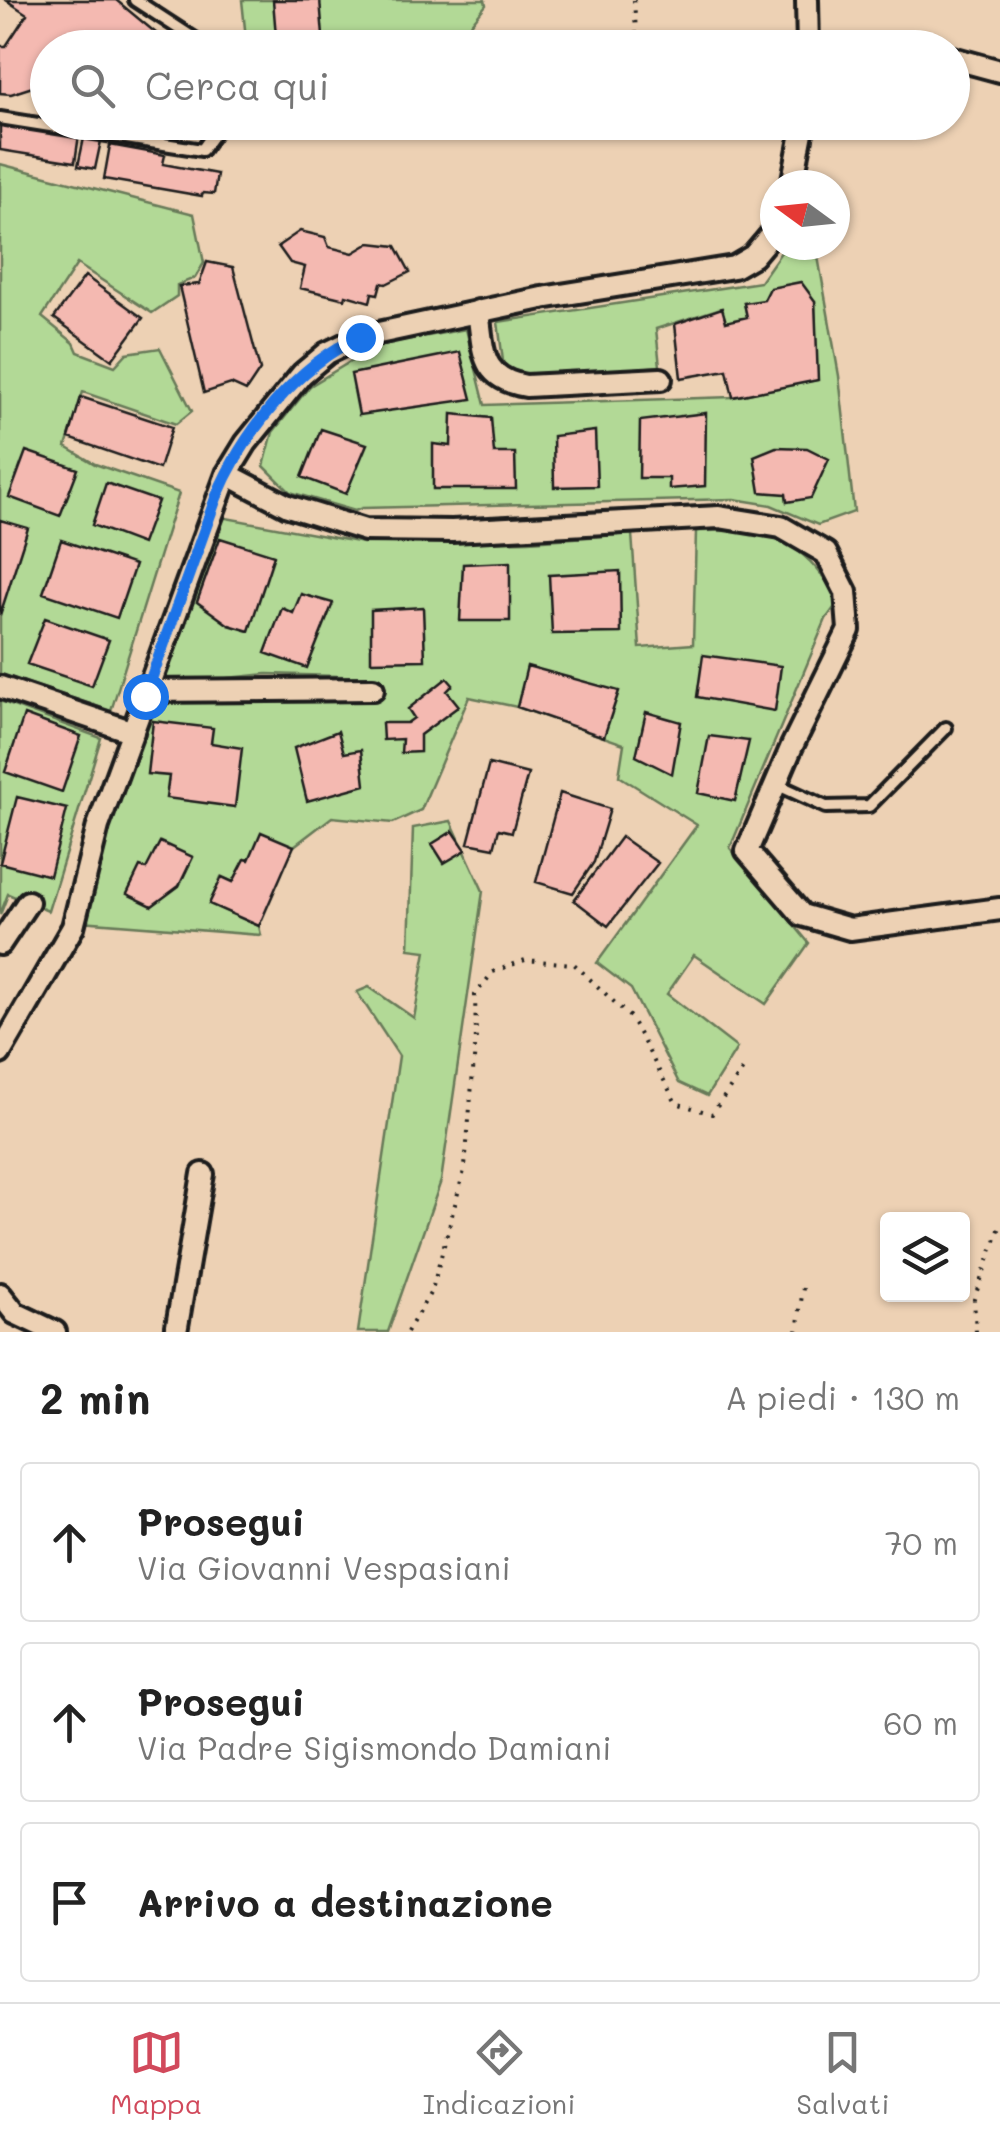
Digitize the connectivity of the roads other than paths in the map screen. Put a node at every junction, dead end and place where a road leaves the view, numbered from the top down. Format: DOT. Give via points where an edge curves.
graph roads {
  1 [pos="135,0"];
  2 [pos="807,0"];
  3 [pos="180,30"];
  4 [pos="808,30"];
  5 [pos="970,63"];
  6 [pos="1000,71"];
  7 [pos="0,118"];
  8 [pos="30,123"];
  9 [pos="139,140"];
  10 [pos="209,140"];
  11 [pos="801,140"];
  12 [pos="795,170"];
  13 [pos="760,249"];
  14 [pos="478,311"];
  15 [pos="661,379"];
  16 [pos="227,474"];
  17 [pos="0,687"];
  18 [pos="373,688"];
  19 [pos="147,691"];
  20 [pos="946,728"];
  21 [pos="133,732"];
  22 [pos="776,784"];
  23 [pos="28,902"];
  24 [pos="1000,909"];
  25 [pos="0,944"];
  26 [pos="0,1053"];
  27 [pos="203,1174"];
  28 [pos="0,1294"];
  29 [pos="55,1332"];
  30 [pos="176,1332"];
  1 -- 3 [label="lane"];
  2 -- 4 [label="street"];
  5 -- 6 [label="street"];
  7 -- 8 [label="lane"];
  9 -- 10 [label="lane" via="202,150"];
  11 -- 12 [label="street"];
  13 -- 14 [label="street" via="734,267"];
  14 -- 15 [label="street" via="486,362 506,382"];
  14 -- 16 [label="street" via="370,333 327,353 290,387"];
  16 -- 19 [label="street"];
  16 -- 22 [label="street" via="288,506 366,530 452,532 719,517 781,527 826,553 846,592 849,630"];
  17 -- 21 [label="street"];
  18 -- 19 [label="street"];
  19 -- 21 [label="street"];
  20 -- 22 [label="lane" via="870,806 826,807"];
  21 -- 26 [label="street" via="98,826 73,927"];
  22 -- 24 [label="street" via="746,851 802,915 850,929"];
  23 -- 25 [label="street"];
  27 -- 30 [label="street"];
  28 -- 29 [label="street" via="15,1312"];
}
